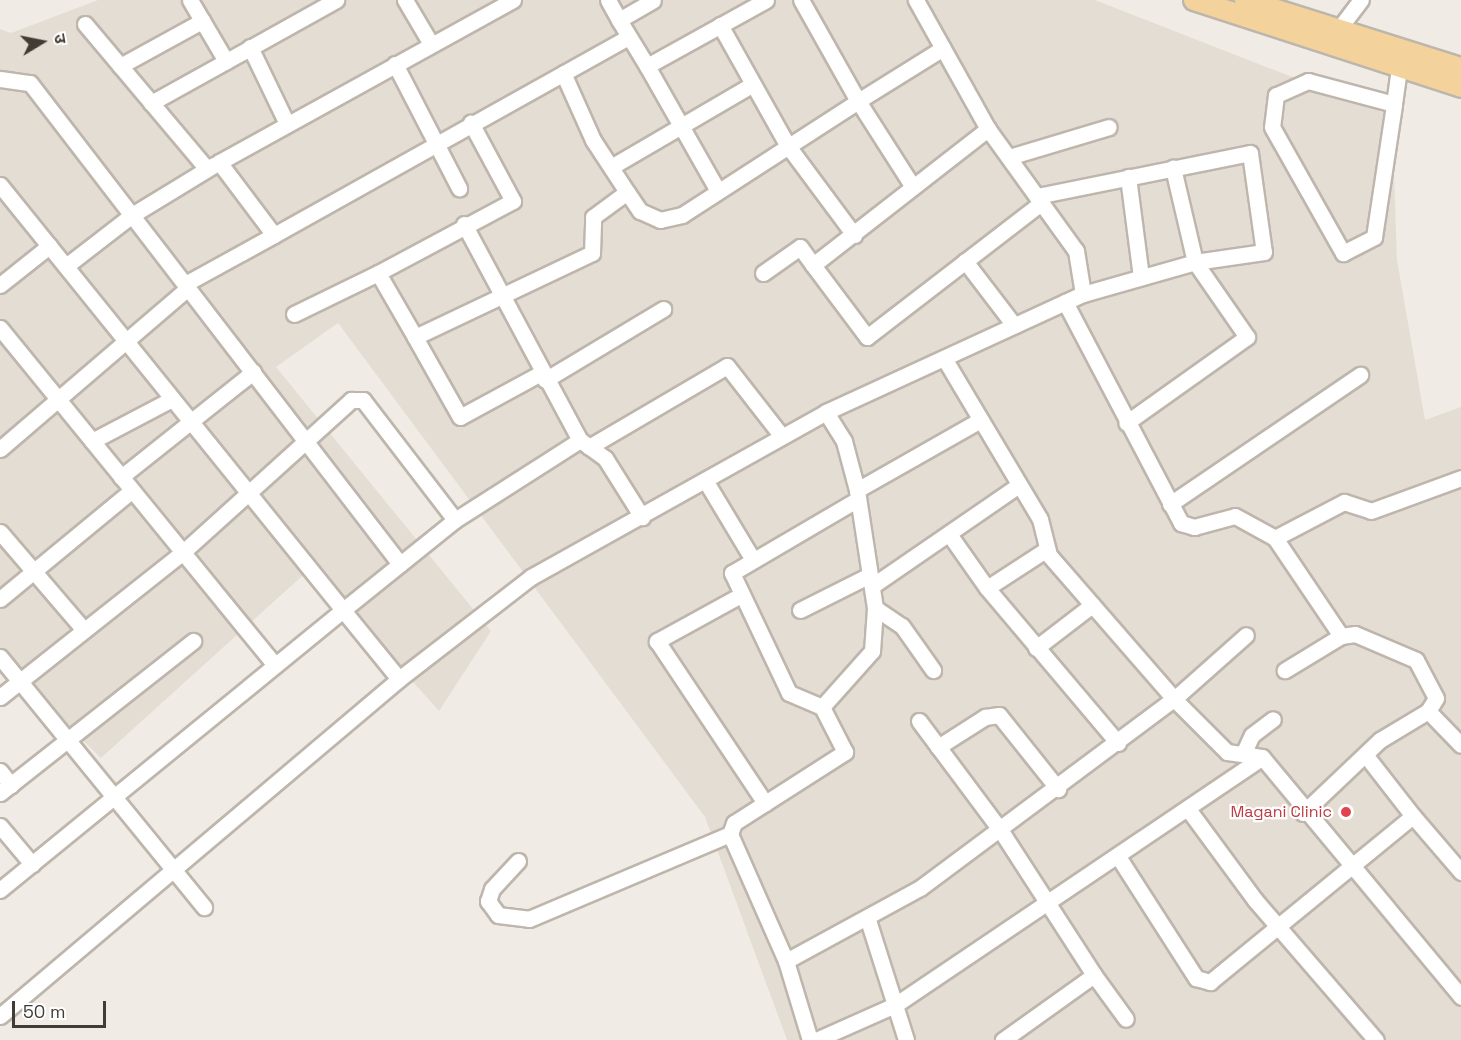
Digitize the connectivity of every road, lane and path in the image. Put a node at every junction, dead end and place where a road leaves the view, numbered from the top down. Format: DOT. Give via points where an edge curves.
graph roads {
  1 [pos="190,0"];
  2 [pos="336,0"];
  3 [pos="405,0"];
  4 [pos="608,0"];
  5 [pos="653,0"];
  6 [pos="766,0"];
  7 [pos="801,0"];
  8 [pos="916,0"];
  9 [pos="1194,0"];
  10 [pos="1245,0"];
  11 [pos="1361,0"];
  12 [pos="503,2"];
  13 [pos="307,7"];
  14 [pos="619,20"];
  15 [pos="202,21"];
  16 [pos="85,24"];
  17 [pos="720,25"];
  18 [pos="1338,30"];
  19 [pos="629,37"];
  20 [pos="431,44"];
  21 [pos="250,47"];
  22 [pos="943,48"];
  23 [pos="226,61"];
  24 [pos="395,64"];
  25 [pos="120,66"];
  26 [pos="647,66"];
  27 [pos="1399,67"];
  28 [pos="1461,68"];
  29 [pos="563,73"];
  30 [pos="0,79"];
  31 [pos="753,84"];
  32 [pos="1461,87"];
  33 [pos="858,101"];
  34 [pos="151,103"];
  35 [pos="1394,104"];
  36 [pos="471,123"];
  37 [pos="287,124"];
  38 [pos="1109,127"];
  39 [pos="678,128"];
  40 [pos="988,129"];
  41 [pos="436,143"];
  42 [pos="788,146"];
  43 [pos="1009,157"];
  44 [pos="213,166"];
  45 [pos="610,167"];
  46 [pos="1173,168"];
  47 [pos="1128,177"];
  48 [pos="913,187"];
  49 [pos="459,188"];
  50 [pos="718,191"];
  51 [pos="627,192"];
  52 [pos="2,193"];
  53 [pos="1040,199"];
  54 [pos="132,215"];
  55 [pos="464,224"];
  56 [pos="274,235"];
  57 [pos="854,235"];
  58 [pos="49,246"];
  59 [pos="965,261"];
  60 [pos="1195,262"];
  61 [pos="813,265"];
  62 [pos="66,266"];
  63 [pos="378,273"];
  64 [pos="763,273"];
  65 [pos="1141,278"];
  66 [pos="0,285"];
  67 [pos="187,286"];
  68 [pos="1083,294"];
  69 [pos="502,298"];
  70 [pos="1065,302"];
  71 [pos="663,309"];
  72 [pos="294,314"];
  73 [pos="1014,326"];
  74 [pos="0,328"];
  75 [pos="415,337"];
  76 [pos="126,342"];
  77 [pos="944,358"];
  78 [pos="253,372"];
  79 [pos="1360,375"];
  80 [pos="543,376"];
  81 [pos="58,399"];
  82 [pos="172,399"];
  83 [pos="826,412"];
  84 [pos="980,420"];
  85 [pos="191,422"];
  86 [pos="1126,423"];
  87 [pos="781,435"];
  88 [pos="92,441"];
  89 [pos="307,442"];
  90 [pos="584,443"];
  91 [pos="0,449"];
  92 [pos="121,477"];
  93 [pos="1461,478"];
  94 [pos="705,480"];
  95 [pos="1019,485"];
  96 [pos="132,490"];
  97 [pos="249,494"];
  98 [pos="857,494"];
  99 [pos="1170,504"];
  100 [pos="642,517"];
  101 [pos="455,520"];
  102 [pos="0,532"];
  103 [pos="949,534"];
  104 [pos="1275,538"];
  105 [pos="1047,549"];
  106 [pos="183,552"];
  107 [pos="753,560"];
  108 [pos="400,564"];
  109 [pos="34,571"];
  110 [pos="871,580"];
  111 [pos="987,588"];
  112 [pos="740,596"];
  113 [pos="0,599"];
  114 [pos="1092,605"];
  115 [pos="875,608"];
  116 [pos="343,610"];
  117 [pos="800,610"];
  118 [pos="84,630"];
  119 [pos="1246,635"];
  120 [pos="1341,636"];
  121 [pos="193,641"];
  122 [pos="1036,648"];
  123 [pos="0,657"];
  124 [pos="275,665"];
  125 [pos="933,670"];
  126 [pos="1285,670"];
  127 [pos="399,679"];
  128 [pos="20,681"];
  129 [pos="0,697"];
  130 [pos="1174,699"];
  131 [pos="822,707"];
  132 [pos="1428,711"];
  133 [pos="1273,719"];
  134 [pos="919,721"];
  135 [pos="68,740"];
  136 [pos="1118,743"];
  137 [pos="1461,744"];
  138 [pos="938,747"];
  139 [pos="1243,754"];
  140 [pos="1262,757"];
  141 [pos="1367,757"];
  142 [pos="0,771"];
  143 [pos="5,789"];
  144 [pos="1058,789"];
  145 [pos="114,797"];
  146 [pos="765,803"];
  147 [pos="1188,809"];
  148 [pos="1303,813"];
  149 [pos="1413,816"];
  150 [pos="0,826"];
  151 [pos="1001,831"];
  152 [pos="730,834"];
  153 [pos="1119,858"];
  154 [pos="518,861"];
  155 [pos="32,864"];
  156 [pos="1350,868"];
  157 [pos="174,869"];
  158 [pos="1461,872"];
  159 [pos="0,890"];
  160 [pos="1047,906"];
  161 [pos="204,907"];
  162 [pos="868,920"];
  163 [pos="1278,927"];
  164 [pos="786,961"];
  165 [pos="1094,975"];
  166 [pos="1461,997"];
  167 [pos="896,1005"];
  168 [pos="0,1016"];
  169 [pos="1126,1019"];
  170 [pos="1373,1039"];
  171 [pos="810,1040"];
  172 [pos="816,1040"];
  173 [pos="906,1040"];
  174 [pos="1003,1040"];
  1 -- 15 [label="street"];
  2 -- 13 [label="street"];
  3 -- 20 [label="street"];
  4 -- 14 [label="street"];
  5 -- 14 [label="street"];
  6 -- 17 [label="street"];
  7 -- 33 [label="street"];
  8 -- 22 [label="street"];
  9 -- 27 [label="main road"];
  10 -- 18 [label="main road"];
  11 -- 18 [label="street"];
  12 -- 20 [label="street"];
  13 -- 21 [label="street"];
  14 -- 19 [label="street"];
  15 -- 23 [label="street"];
  15 -- 25 [label="street"];
  16 -- 25 [label="street"];
  17 -- 26 [label="street"];
  17 -- 31 [label="street"];
  18 -- 28 [label="main road"];
  19 -- 26 [label="street"];
  19 -- 29 [label="street"];
  20 -- 24 [label="street"];
  21 -- 23 [label="street"];
  21 -- 37 [label="street"];
  22 -- 33 [label="street"];
  22 -- 40 [label="street"];
  23 -- 34 [label="street"];
  24 -- 37 [label="street"];
  24 -- 41 [label="street"];
  25 -- 34 [label="street"];
  26 -- 39 [label="street"];
  27 -- 32 [label="main road"];
  27 -- 35 [label="street"];
  29 -- 36 [label="street"];
  29 -- 45 [label="street"];
  30 -- 54 [label="street" via="30,83"];
  31 -- 39 [label="street"];
  31 -- 42 [label="street"];
  33 -- 42 [label="street"];
  33 -- 48 [label="street"];
  34 -- 44 [label="street"];
  35 -- 35 [label="street" via="1374,237 1343,253 1272,127 1276,95 1308,81"];
  36 -- 41 [label="street"];
  36 -- 55 [label="street" via="513,201"];
  37 -- 44 [label="street"];
  38 -- 43 [label="street"];
  39 -- 45 [label="street"];
  39 -- 50 [label="street"];
  40 -- 43 [label="street"];
  40 -- 48 [label="street"];
  41 -- 49 [label="street"];
  41 -- 56 [label="street"];
  42 -- 50 [label="street"];
  42 -- 57 [label="street"];
  43 -- 53 [label="street"];
  44 -- 54 [label="street"];
  44 -- 56 [label="street"];
  45 -- 51 [label="street"];
  46 -- 47 [label="street"];
  46 -- 60 [label="street"];
  46 -- 60 [label="street" via="1250,153 1264,252"];
  47 -- 53 [label="street"];
  47 -- 65 [label="street"];
  48 -- 57 [label="street"];
  50 -- 51 [label="street" via="682,215 660,219 640,211"];
  51 -- 69 [label="street" via="593,217 592,253"];
  52 -- 58 [label="street"];
  53 -- 59 [label="street"];
  53 -- 68 [label="street" via="1076,251"];
  54 -- 62 [label="street"];
  54 -- 67 [label="street"];
  55 -- 63 [label="street"];
  55 -- 69 [label="street"];
  56 -- 67 [label="street"];
  57 -- 61 [label="street"];
  58 -- 62 [label="street"];
  58 -- 66 [label="street"];
  59 -- 61 [label="street" via="867,337"];
  59 -- 73 [label="street"];
  60 -- 65 [label="street"];
  60 -- 86 [label="street" via="1247,337"];
  61 -- 64 [label="street" via="800,246"];
  62 -- 76 [label="street"];
  63 -- 72 [label="street"];
  63 -- 75 [label="street"];
  65 -- 68 [label="street"];
  67 -- 76 [label="street"];
  67 -- 78 [label="street"];
  68 -- 70 [label="street"];
  69 -- 75 [label="street"];
  69 -- 80 [label="street"];
  70 -- 73 [label="street"];
  70 -- 86 [label="street"];
  71 -- 80 [label="street"];
  73 -- 77 [label="street"];
  74 -- 81 [label="street"];
  75 -- 80 [label="street" via="460,417"];
  76 -- 81 [label="street"];
  76 -- 82 [label="street"];
  77 -- 83 [label="street"];
  77 -- 84 [label="street"];
  78 -- 85 [label="street"];
  78 -- 89 [label="street"];
  79 -- 99 [label="street"];
  80 -- 90 [label="street"];
  81 -- 88 [label="street"];
  81 -- 91 [label="street"];
  82 -- 85 [label="street"];
  82 -- 88 [label="street"];
  83 -- 87 [label="street"];
  83 -- 98 [label="street" via="844,441"];
  84 -- 95 [label="street"];
  84 -- 98 [label="street"];
  85 -- 92 [label="street"];
  85 -- 97 [label="street"];
  86 -- 99 [label="street"];
  87 -- 90 [label="street" via="727,366"];
  87 -- 94 [label="street"];
  88 -- 92 [label="street"];
  89 -- 97 [label="street"];
  89 -- 101 [label="street" via="351,400 360,398"];
  89 -- 108 [label="street"];
  90 -- 100 [label="street" via="605,458"];
  90 -- 101 [label="street"];
  92 -- 96 [label="street"];
  93 -- 104 [label="street" via="1371,511 1344,502"];
  94 -- 100 [label="street"];
  94 -- 107 [label="street"];
  95 -- 103 [label="street"];
  95 -- 105 [label="street" via="1040,519"];
  96 -- 106 [label="street"];
  96 -- 109 [label="street"];
  97 -- 106 [label="street"];
  97 -- 116 [label="street"];
  98 -- 107 [label="street"];
  98 -- 110 [label="street"];
  99 -- 104 [label="street" via="1181,523 1194,527 1235,516"];
  100 -- 127 [label="street" via="531,577"];
  101 -- 108 [label="street"];
  102 -- 109 [label="street"];
  103 -- 110 [label="street"];
  103 -- 111 [label="street"];
  104 -- 120 [label="street"];
  105 -- 111 [label="street"];
  105 -- 114 [label="street"];
  106 -- 118 [label="street"];
  106 -- 124 [label="street"];
  107 -- 112 [label="street" via="732,573"];
  108 -- 116 [label="street"];
  109 -- 113 [label="street"];
  109 -- 118 [label="street"];
  110 -- 115 [label="street"];
  110 -- 117 [label="street"];
  111 -- 122 [label="street"];
  112 -- 131 [label="street" via="789,693"];
  112 -- 146 [label="street" via="657,641"];
  114 -- 122 [label="street"];
  114 -- 130 [label="street"];
  115 -- 125 [label="street" via="902,626"];
  115 -- 131 [label="street" via="872,651"];
  116 -- 124 [label="street"];
  116 -- 127 [label="street"];
  118 -- 128 [label="street"];
  119 -- 130 [label="street"];
  120 -- 126 [label="street"];
  120 -- 132 [label="street" via="1355,634 1416,660 1436,698"];
  121 -- 135 [label="street"];
  122 -- 136 [label="street"];
  123 -- 128 [label="street"];
  124 -- 145 [label="street"];
  127 -- 157 [label="street"];
  128 -- 129 [label="street"];
  128 -- 135 [label="street"];
  130 -- 136 [label="street"];
  130 -- 139 [label="street" via="1227,752"];
  131 -- 146 [label="street" via="844,752"];
  132 -- 137 [label="street"];
  132 -- 141 [label="street" via="1380,740"];
  133 -- 139 [label="street" via="1252,735"];
  134 -- 138 [label="street"];
  135 -- 143 [label="street"];
  135 -- 145 [label="street"];
  136 -- 144 [label="street"];
  138 -- 144 [label="street" via="985,717 999,715"];
  138 -- 151 [label="street"];
  139 -- 140 [label="street"];
  140 -- 147 [label="street"];
  140 -- 148 [label="street"];
  141 -- 148 [label="street"];
  141 -- 149 [label="street"];
  142 -- 143 [label="street"];
  144 -- 151 [label="street"];
  145 -- 155 [label="street"];
  145 -- 157 [label="street"];
  146 -- 152 [label="street" via="734,823"];
  147 -- 153 [label="street"];
  147 -- 163 [label="street"];
  148 -- 156 [label="street"];
  149 -- 156 [label="street"];
  149 -- 158 [label="street"];
  150 -- 155 [label="street"];
  151 -- 160 [label="street"];
  151 -- 162 [label="street"];
  152 -- 154 [label="street" via="529,919 498,915 488,902 492,889"];
  152 -- 164 [label="street"];
  153 -- 160 [label="street"];
  153 -- 163 [label="street" via="1196,978 1210,982"];
  155 -- 159 [label="street"];
  156 -- 163 [label="street"];
  156 -- 166 [label="street"];
  157 -- 161 [label="street"];
  157 -- 168 [label="street"];
  160 -- 165 [label="street"];
  160 -- 167 [label="street"];
  162 -- 164 [label="street"];
  162 -- 167 [label="street"];
  163 -- 170 [label="street"];
  164 -- 171 [label="street"];
  165 -- 169 [label="street"];
  165 -- 174 [label="street"];
  167 -- 172 [label="street"];
  167 -- 173 [label="street"];
}
